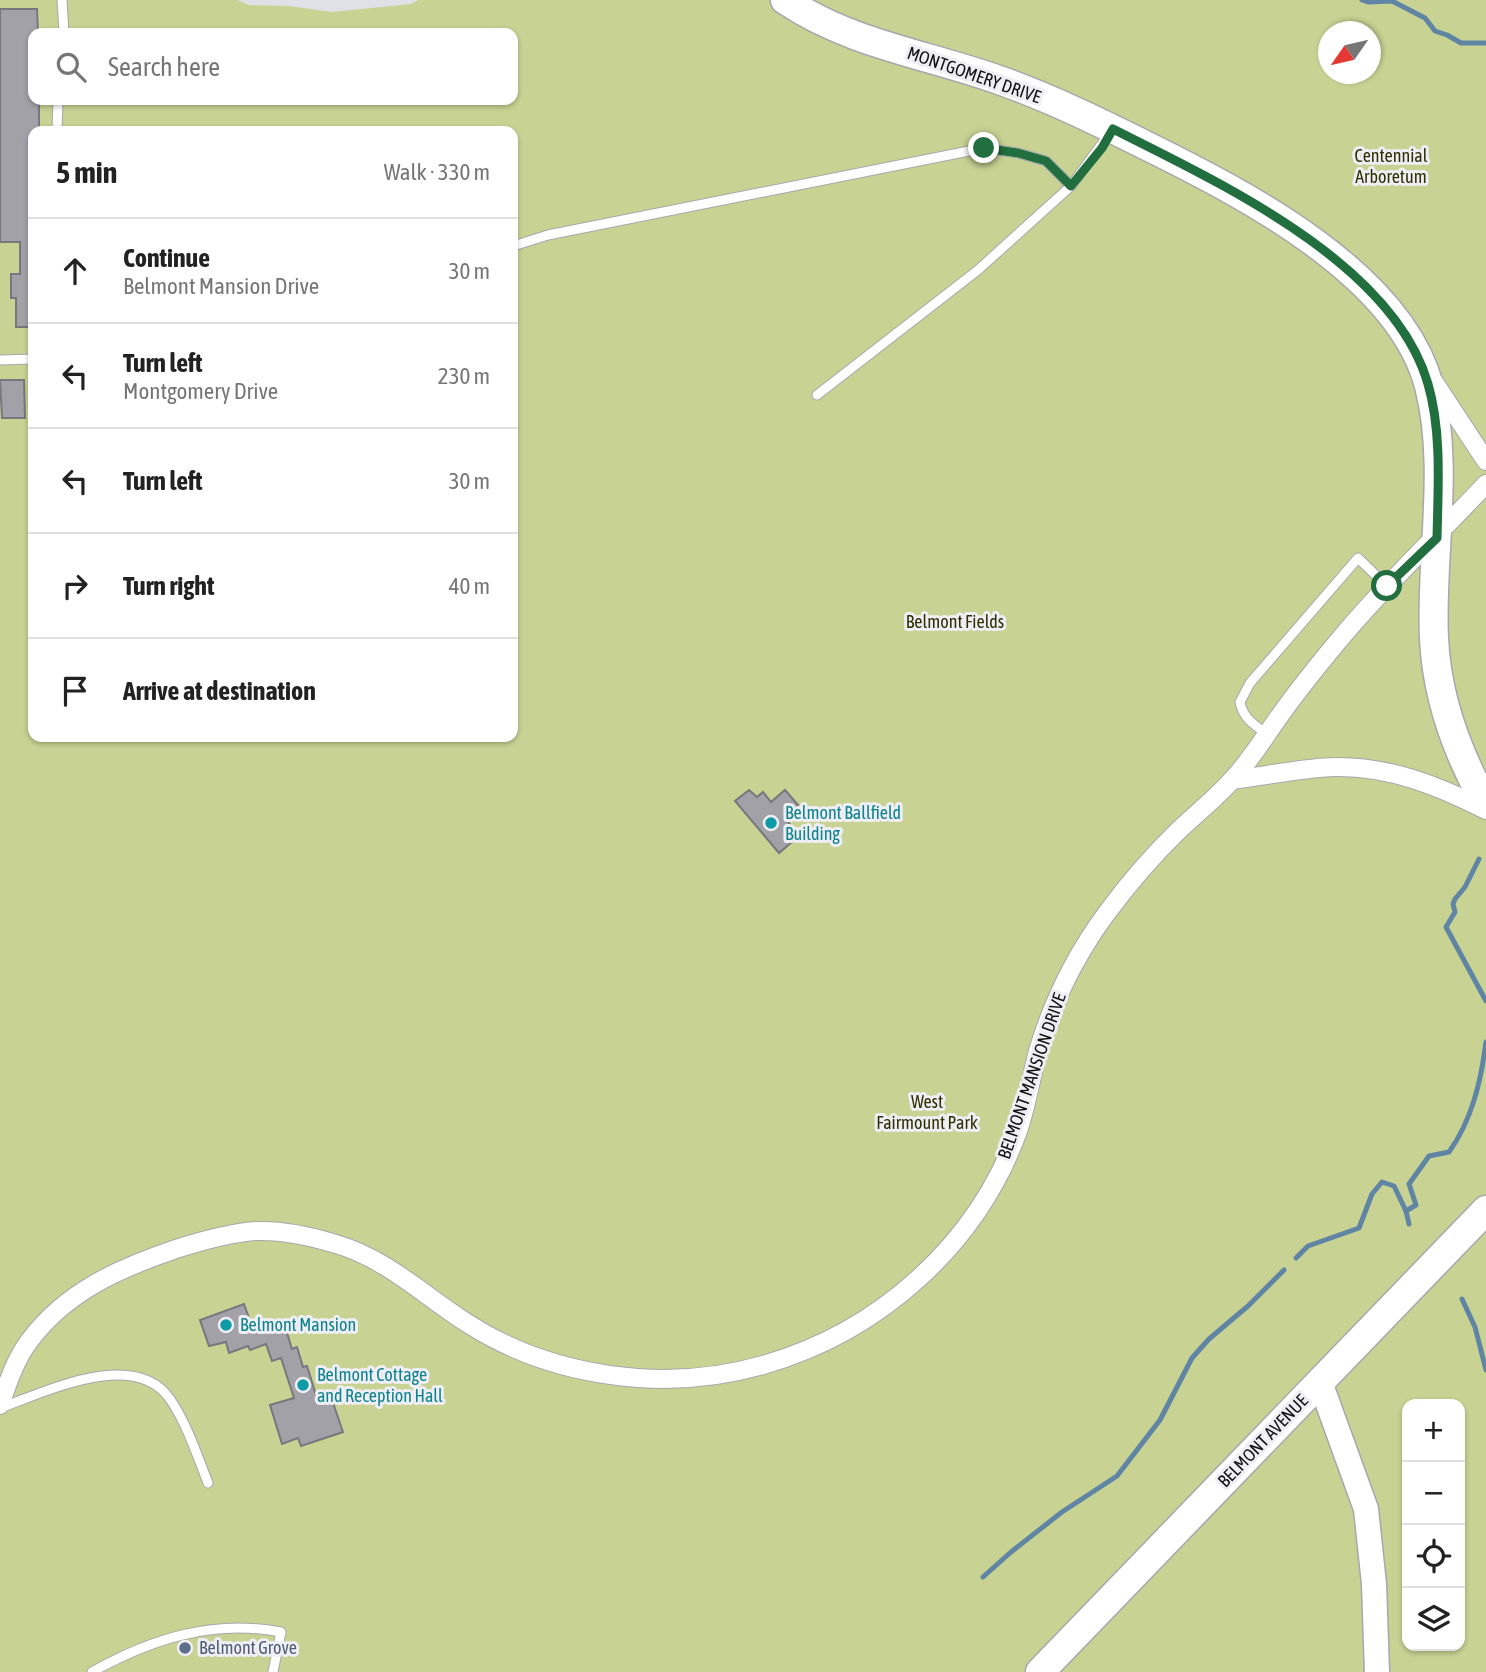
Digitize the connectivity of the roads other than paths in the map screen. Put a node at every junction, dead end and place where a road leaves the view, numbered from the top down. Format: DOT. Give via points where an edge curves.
graph roads {
  1 [pos="62,0"];
  2 [pos="785,0"];
  3 [pos="65,28"];
  4 [pos="58,105"];
  5 [pos="57,126"];
  6 [pos="1113,129"];
  7 [pos="1071,186"];
  8 [pos="518,244"];
  9 [pos="28,359"];
  10 [pos="0,360"];
  11 [pos="1420,360"];
  12 [pos="817,395"];
  13 [pos="1486,461"];
  14 [pos="1486,485"];
  15 [pos="1437,538"];
  16 [pos="1387,586"];
  17 [pos="1267,734"];
  18 [pos="1232,780"];
  19 [pos="1486,807"];
  20 [pos="1486,1210"];
  21 [pos="1320,1382"];
  22 [pos="0,1406"];
  23 [pos="208,1483"];
  24 [pos="92,1672"];
  25 [pos="273,1672"];
  26 [pos="1040,1672"];
  27 [pos="1377,1672"];
  1 -- 3 [label="lane"];
  2 -- 6 [label="main road, MONTGOMERY DRIVE" via="854,36 999,80"];
  4 -- 5 [label="lane"];
  6 -- 7 [label="lane"];
  6 -- 11 [label="main road, MONTGOMERY DRIVE" via="1230,190 1319,247 1386,307"];
  7 -- 8 [label="lane" via="1046,161 984,148"];
  7 -- 12 [label="lane" via="978,270"];
  9 -- 10 [label="lane"];
  11 -- 13 [label="street, MONTGOMERY DRIVE"];
  11 -- 15 [label="main road, MONTGOMERY DRIVE" via="1436,433"];
  14 -- 15 [label="street, BELMONT MANSION DRIVE"];
  15 -- 16 [label="street, BELMONT MANSION DRIVE"];
  15 -- 19 [label="main road, MONTGOMERY DRIVE" via="1434,640 1440,687 1454,739"];
  16 -- 17 [label="street, BELMONT MANSION DRIVE"];
  16 -- 17 [label="lane" via="1358,558 1250,683 1240,702 1242,710"];
  17 -- 18 [label="street, BELMONT MANSION DRIVE"];
  18 -- 19 [label="street" via="1359,768 1428,783"];
  18 -- 22 [label="street, BELMONT MANSION DRIVE" via="1148,862 1074,961 1041,1043 1018,1130 966,1227 913,1284 844,1333 791,1356 732,1372 670,1379 616,1375 552,1362 502,1343 358,1251 307,1236 255,1231 142,1261 79,1293 31,1338"];
  20 -- 21 [label="main road, BELMONT AVENUE"];
  21 -- 26 [label="main road, BELMONT AVENUE"];
  21 -- 27 [label="street" via="1366,1509"];
  22 -- 23 [label="lane" via="78,1380 118,1374 151,1382 169,1398"];
  24 -- 25 [label="lane" via="166,1638 197,1631 260,1628 281,1632"];
}
